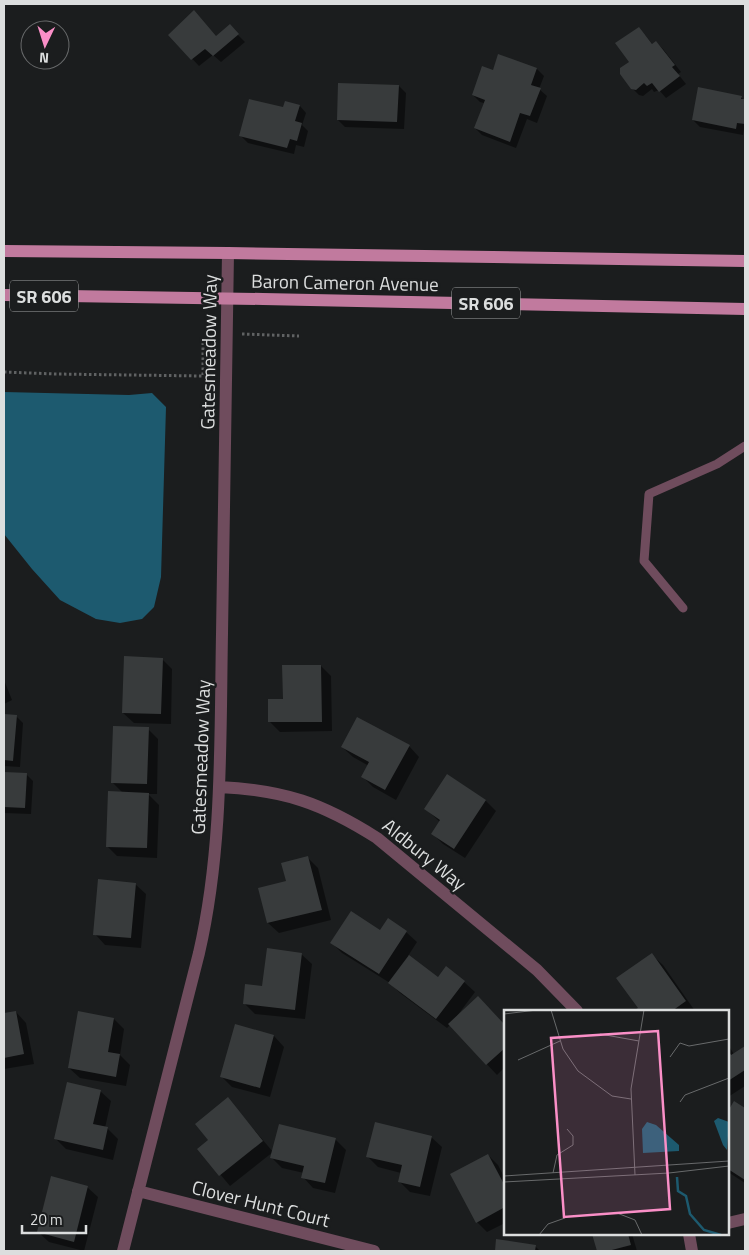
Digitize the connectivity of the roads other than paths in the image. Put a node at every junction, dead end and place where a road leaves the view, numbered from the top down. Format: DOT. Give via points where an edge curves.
graph roads {
  1 [pos="4,251"];
  2 [pos="228,253"];
  3 [pos="745,261"];
  4 [pos="4,295"];
  5 [pos="227,299"];
  6 [pos="745,309"];
  7 [pos="745,446"];
  8 [pos="683,608"];
  9 [pos="219,787"];
  10 [pos="576,1010"];
  11 [pos="138,1191"];
  12 [pos="745,1219"];
  13 [pos="729,1224"];
  14 [pos="689,1235"];
  15 [pos="123,1251"];
  16 [pos="374,1251"];
  17 [pos="692,1251"];
  1 -- 2 [label="main road, Baron Cameron Avenue"];
  2 -- 3 [label="main road, Baron Cameron Avenue"];
  2 -- 5 [label="street, Gatesmeadow Way"];
  4 -- 5 [label="main road, Baron Cameron Avenue / SR 606"];
  5 -- 6 [label="main road, Baron Cameron Avenue / SR 606"];
  5 -- 9 [label="street, Gatesmeadow Way"];
  7 -- 8 [label="lane" via="717,464 649,494 644,561"];
  9 -- 10 [label="street, Aldbury Way" via="288,795 353,822 377,838 537,970"];
  9 -- 11 [label="street, Gatesmeadow Way" via="215,862 207,918"];
  11 -- 15 [label="street, Gatesmeadow Way"];
  11 -- 16 [label="street, Clover Hunt Court"];
  12 -- 13 [label="street"];
  14 -- 17 [label="street"];
}
